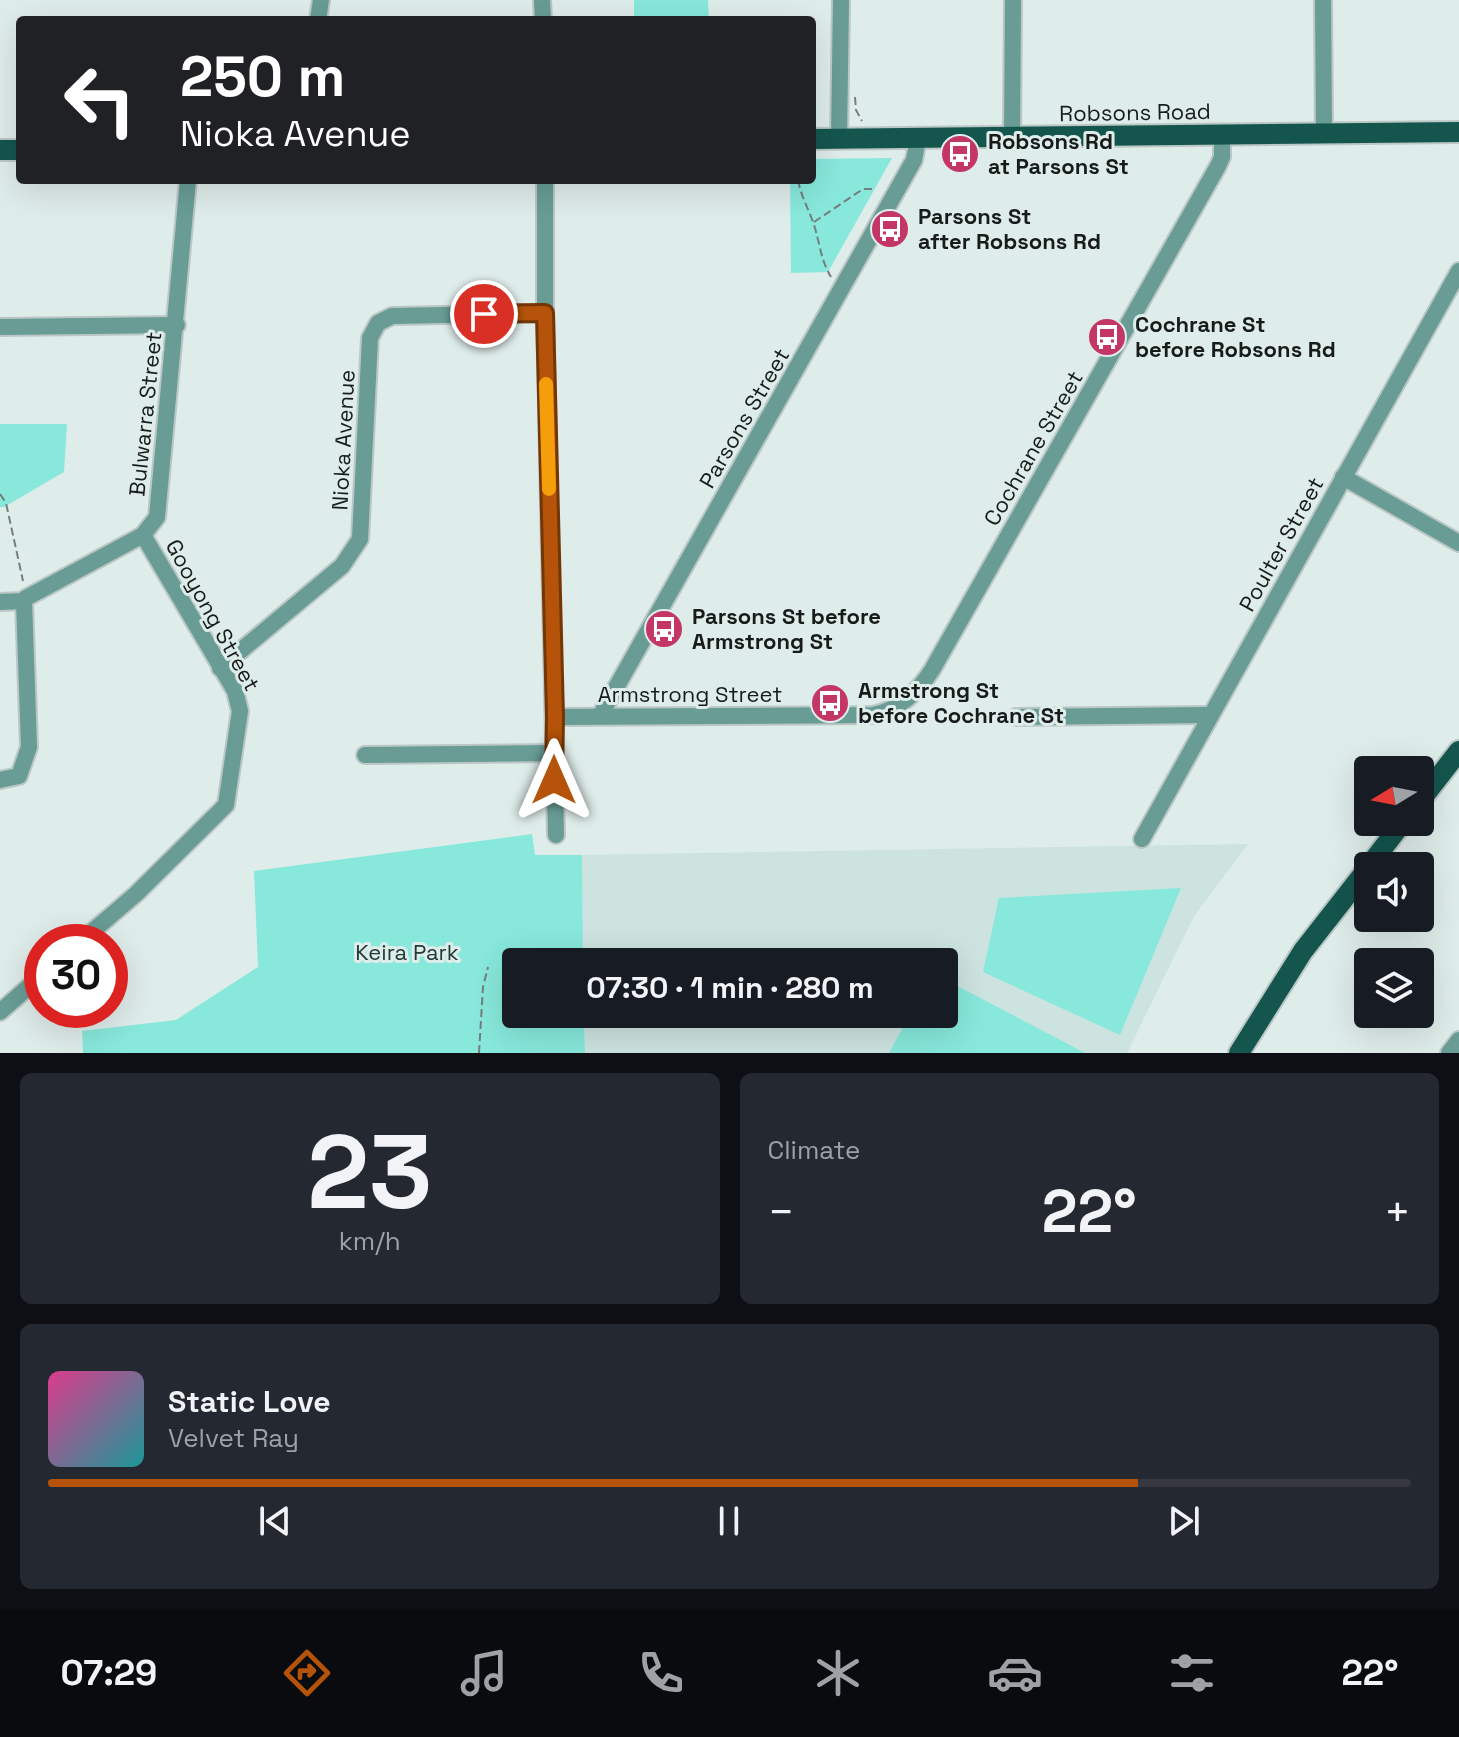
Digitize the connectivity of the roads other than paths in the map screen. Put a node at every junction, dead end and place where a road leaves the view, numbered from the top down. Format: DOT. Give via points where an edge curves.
graph roads {
  1 [pos="841,0"];
  2 [pos="1013,0"];
  3 [pos="1323,0"];
  4 [pos="1459,132"];
  5 [pos="1324,133"];
  6 [pos="1222,135"];
  7 [pos="1012,137"];
  8 [pos="816,139"];
  9 [pos="839,139"];
  10 [pos="918,139"];
  11 [pos="188,184"];
  12 [pos="545,184"];
  13 [pos="1459,271"];
  14 [pos="545,313"];
  15 [pos="177,325"];
  16 [pos="0,327"];
  17 [pos="1343,477"];
  18 [pos="143,535"];
  19 [pos="1459,543"];
  20 [pos="25,600"];
  21 [pos="0,602"];
  22 [pos="220,668"];
  23 [pos="873,715"];
  24 [pos="1209,715"];
  25 [pos="600,716"];
  26 [pos="555,717"];
  27 [pos="1016,717"];
  28 [pos="1459,751"];
  29 [pos="553,753"];
  30 [pos="365,755"];
  31 [pos="0,780"];
  32 [pos="1434,792"];
  33 [pos="556,835"];
  34 [pos="1400,836"];
  35 [pos="1142,839"];
  36 [pos="1384,852"];
  37 [pos="1354,886"];
  38 [pos="101,924"];
  39 [pos="24,991"];
  40 [pos="0,1012"];
  41 [pos="1459,1040"];
  42 [pos="1239,1053"];
  43 [pos="1449,1053"];
  1 -- 9 [label="street"];
  2 -- 7 [label="street"];
  3 -- 5 [label="street"];
  4 -- 5 [label="main road, Robsons Road"];
  5 -- 6 [label="main road, Robsons Road"];
  6 -- 7 [label="main road, Robsons Road"];
  6 -- 23 [label="street, Cochrane Street" via="1218,166 932,670 903,703"];
  7 -- 10 [label="main road, Robsons Road"];
  8 -- 9 [label="main road, Robsons Road"];
  9 -- 10 [label="main road, Robsons Road"];
  10 -- 25 [label="street, Parsons Street" via="914,160"];
  11 -- 15 [label="street, Bulwarra Street"];
  12 -- 14 [label="street"];
  13 -- 17 [label="street, Poulter Street"];
  14 -- 22 [label="street, Nioka Avenue" via="392,316 378,323 370,338 360,539 342,566"];
  14 -- 26 [label="street"];
  15 -- 16 [label="street"];
  15 -- 18 [label="street, Bulwarra Street" via="157,517"];
  17 -- 19 [label="street"];
  17 -- 24 [label="street, Poulter Street"];
  18 -- 20 [label="street"];
  18 -- 22 [label="street, Gooyong Street"];
  20 -- 21 [label="street"];
  20 -- 31 [label="street" via="29,747 19,776"];
  22 -- 38 [label="street, Gooyong Street" via="240,711 226,805"];
  23 -- 25 [label="street, Armstrong Street"];
  24 -- 27 [label="street"];
  24 -- 35 [label="street, Poulter Street"];
  25 -- 26 [label="street, Armstrong Street"];
  26 -- 29 [label="street"];
  28 -- 32 [label="main road"];
  29 -- 30 [label="street"];
  29 -- 33 [label="street"];
  34 -- 36 [label="main road"];
  37 -- 42 [label="main road" via="1303,951"];
  39 -- 40 [label="street"];
  41 -- 43 [label="street"];
}
